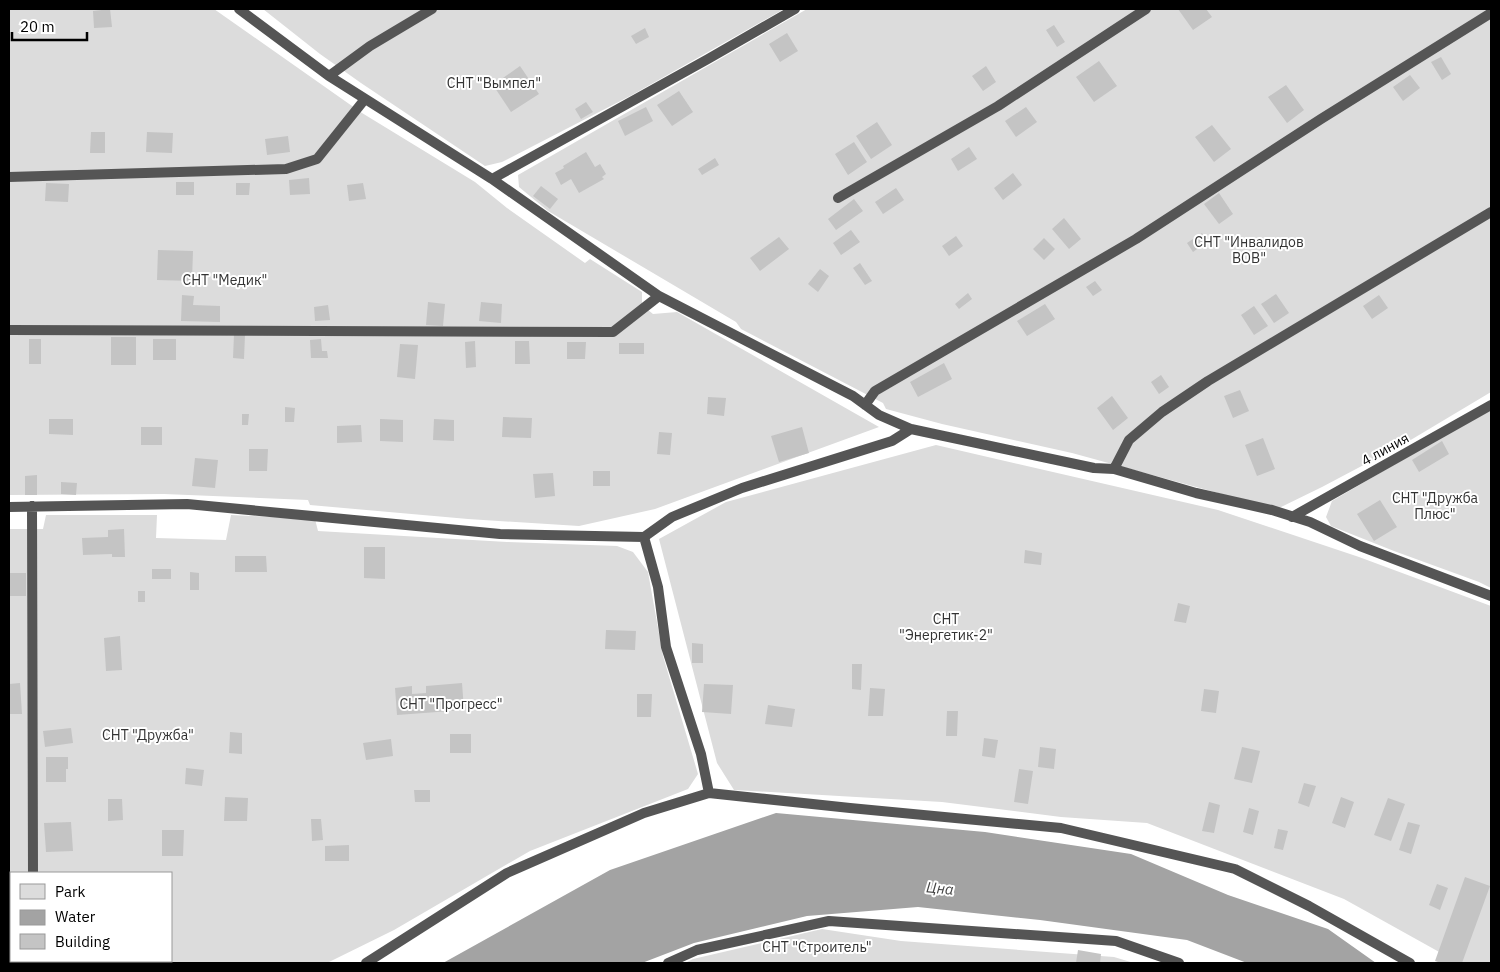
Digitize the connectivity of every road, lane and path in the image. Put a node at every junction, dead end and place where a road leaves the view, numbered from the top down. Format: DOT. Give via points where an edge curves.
graph roads {
  1 [pos="239,9"];
  2 [pos="432,9"];
  3 [pos="795,9"];
  4 [pos="1146,9"];
  5 [pos="1491,13"];
  6 [pos="329,76"];
  7 [pos="365,99"];
  8 [pos="9,177"];
  9 [pos="492,179"];
  10 [pos="838,198"];
  11 [pos="1491,212"];
  12 [pos="659,296"];
  13 [pos="9,330"];
  14 [pos="865,405"];
  15 [pos="1491,405"];
  16 [pos="911,429"];
  17 [pos="1114,470"];
  18 [pos="32,506"];
  19 [pos="9,507"];
  20 [pos="1292,517"];
  21 [pos="644,537"];
  22 [pos="1491,596"];
  23 [pos="710,792"];
  24 [pos="33,872"];
  25 [pos="366,963"];
  26 [pos="668,963"];
  27 [pos="1179,963"];
  28 [pos="1410,963"];
  1 -- 6 [label="lane"];
  2 -- 6 [label="lane" via="370,46"];
  3 -- 9 [label="lane"];
  4 -- 10 [label="lane" via="998,106"];
  5 -- 14 [label="lane" via="1136,239 875,391"];
  6 -- 7 [label="lane"];
  7 -- 8 [label="lane" via="317,159 286,169"];
  7 -- 9 [label="lane"];
  9 -- 12 [label="lane"];
  11 -- 17 [label="lane" via="1169,407 1129,440"];
  12 -- 13 [label="lane" via="613,332"];
  12 -- 14 [label="lane"];
  14 -- 16 [label="lane" via="880,416"];
  15 -- 20 [label="lane, 4 линия"];
  16 -- 17 [label="lane"];
  16 -- 21 [label="lane" via="892,441 742,488 672,517"];
  17 -- 20 [label="lane"];
  18 -- 19 [label="lane"];
  18 -- 21 [label="lane" via="188,504 500,534"];
  18 -- 24 [label="lane"];
  20 -- 22 [label="lane"];
  21 -- 23 [label="lane" via="658,587 666,647"];
  23 -- 25 [label="lane" via="644,813 507,873"];
  23 -- 28 [label="lane" via="1060,828 1235,868"];
  26 -- 27 [label="lane" via="697,950 829,921 1116,941"];
}
